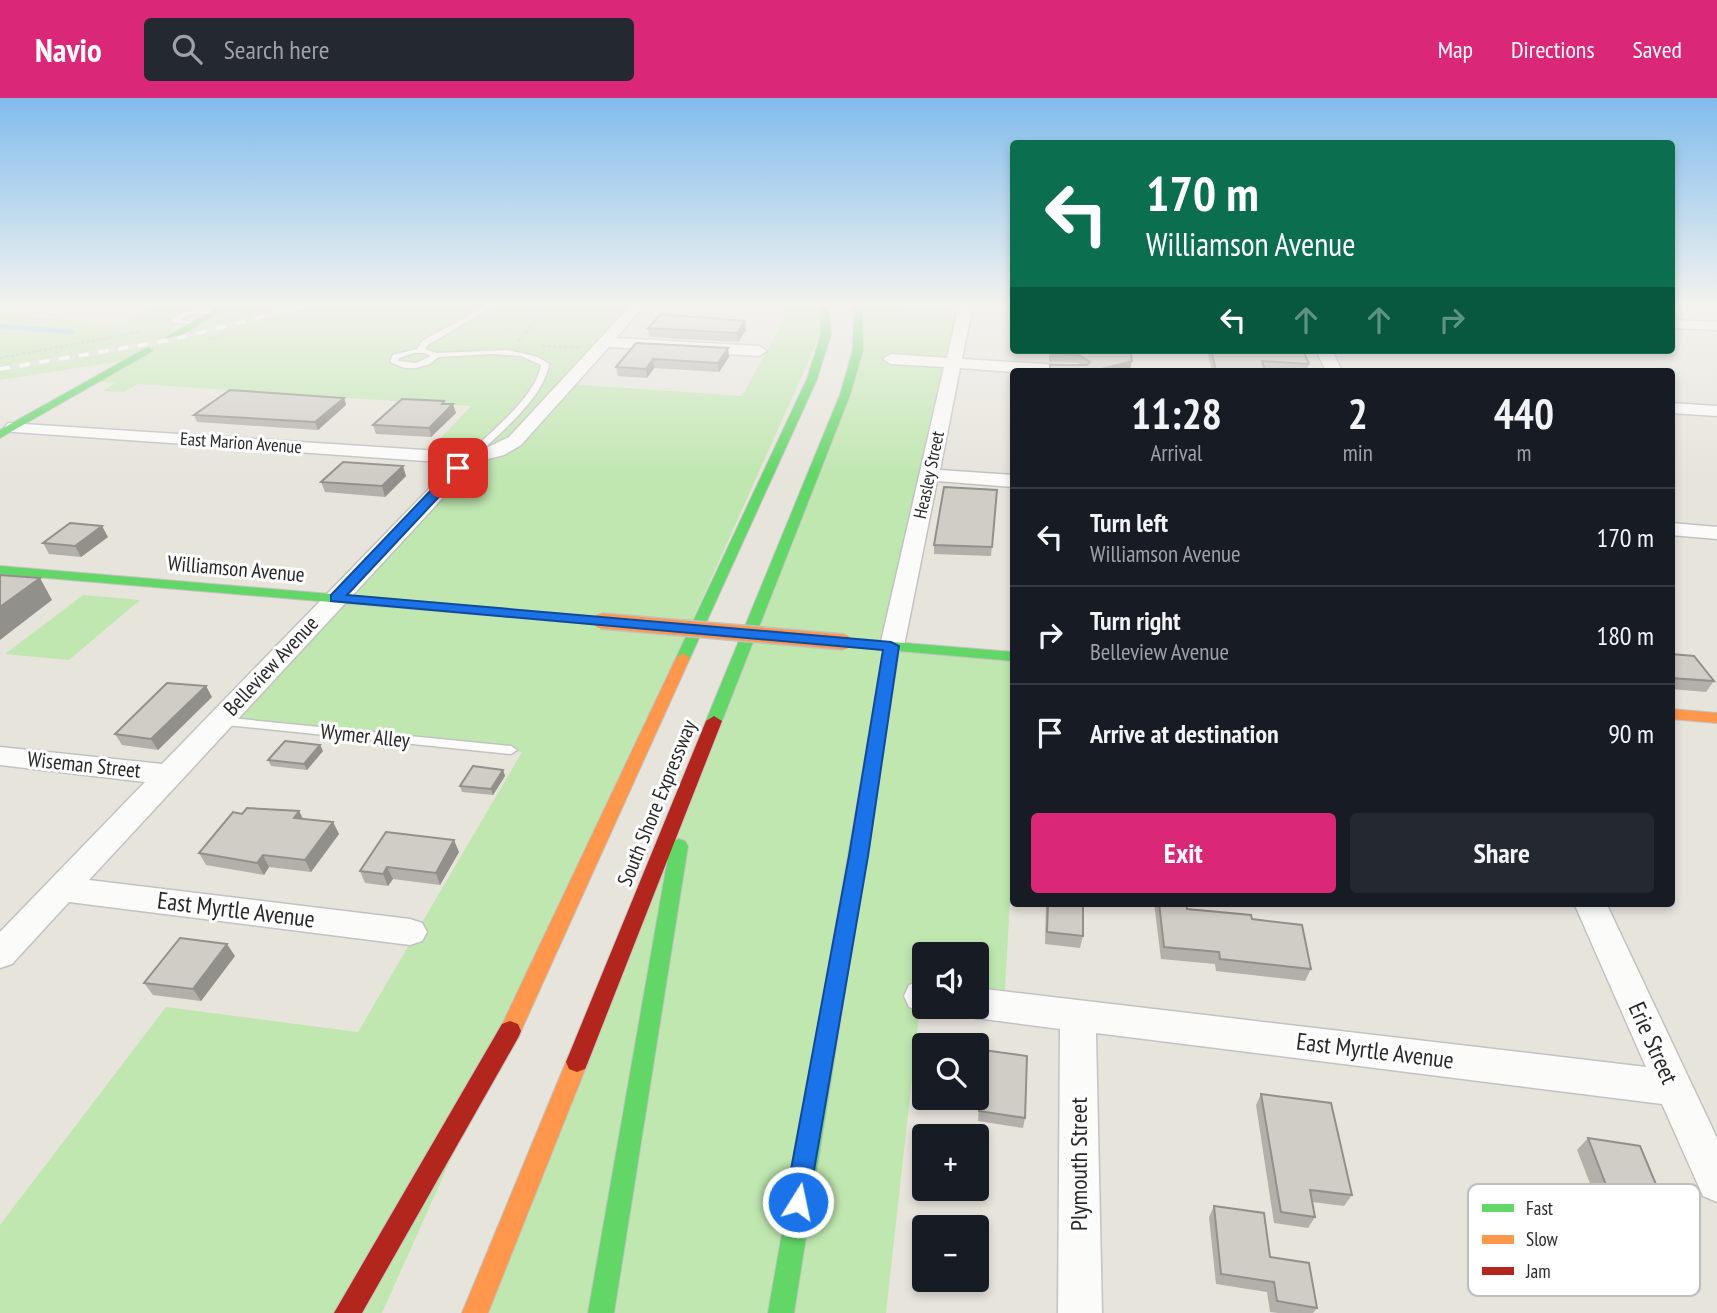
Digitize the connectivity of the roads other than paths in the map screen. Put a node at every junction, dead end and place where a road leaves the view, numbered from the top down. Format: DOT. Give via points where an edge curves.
graph roads {
  1 [pos="128,362"];
  2 [pos="394,362"];
  3 [pos="428,362"];
  4 [pos="541,362"];
  5 [pos="587,362"];
  6 [pos="817,362"];
  7 [pos="854,362"];
  8 [pos="933,362"];
  9 [pos="953,363"];
  10 [pos="1031,368"];
  11 [pos="1675,408"];
  12 [pos="1717,411"];
  13 [pos="7,431"];
  14 [pos="469,458"];
  15 [pos="929,475"];
  16 [pos="1010,481"];
  17 [pos="1675,529"];
  18 [pos="1717,533"];
  19 [pos="0,570"];
  20 [pos="336,598"];
  21 [pos="891,646"];
  22 [pos="1010,657"];
  23 [pos="1675,714"];
  24 [pos="1717,718"];
  25 [pos="220,721"];
  26 [pos="511,750"];
  27 [pos="0,756"];
  28 [pos="169,775"];
  29 [pos="691,776"];
  30 [pos="61,889"];
  31 [pos="1592,907"];
  32 [pos="410,932"];
  33 [pos="0,954"];
  34 [pos="989,1004"];
  35 [pos="1078,1014"];
  36 [pos="1673,1088"];
  37 [pos="1715,1175"];
  38 [pos="347,1313"];
  39 [pos="475,1313"];
  40 [pos="600,1313"];
  41 [pos="780,1313"];
  42 [pos="1080,1313"];
  1 -- 13 [label="main road"];
  2 -- 3 [label="lane" via="407,366"];
  4 -- 14 [label="lane" via="545,373 533,391"];
  5 -- 14 [label="street" via="515,441 499,451"];
  6 -- 38 [label="main road, South Shore Expressway" via="808,390 503,1047"];
  7 -- 29 [label="main road, South Shore Expressway" via="835,423"];
  8 -- 9 [label="street"];
  9 -- 10 [label="street"];
  9 -- 15 [label="street, Heasley Street"];
  11 -- 12 [label="street"];
  13 -- 14 [label="street, East Marion Avenue"];
  14 -- 20 [label="street, Belleview Avenue"];
  15 -- 16 [label="street"];
  15 -- 21 [label="street, Heasley Street"];
  17 -- 18 [label="street"];
  19 -- 20 [label="main road, Williamson Avenue"];
  20 -- 21 [label="main road, Williamson Avenue, bridge"];
  20 -- 25 [label="street, Belleview Avenue"];
  21 -- 22 [label="main road, Williamson Avenue"];
  21 -- 41 [label="main road"];
  23 -- 24 [label="main road"];
  25 -- 26 [label="lane, Wymer Alley"];
  25 -- 28 [label="street, Belleview Avenue"];
  27 -- 28 [label="street, Wiseman Street"];
  28 -- 30 [label="street, Belleview Avenue"];
  29 -- 39 [label="main road, South Shore Expressway"];
  29 -- 40 [label="main road"];
  30 -- 32 [label="street, East Myrtle Avenue"];
  30 -- 33 [label="street, Belleview Avenue"];
  31 -- 36 [label="street, Erie Street"];
  34 -- 35 [label="street, East Myrtle Avenue"];
  35 -- 36 [label="street, East Myrtle Avenue"];
  35 -- 42 [label="street, Plymouth Street"];
  36 -- 37 [label="street, Erie Street"];
}
